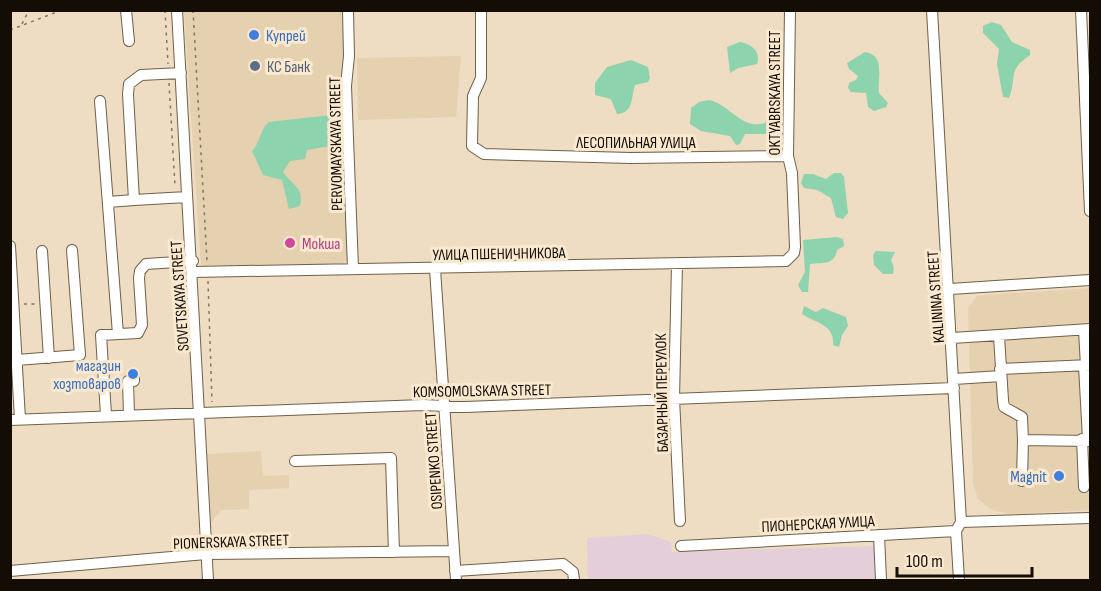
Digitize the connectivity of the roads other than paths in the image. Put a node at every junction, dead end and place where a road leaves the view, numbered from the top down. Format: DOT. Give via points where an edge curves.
graph roads {
  1 [pos="126,10"];
  2 [pos="177,10"];
  3 [pos="348,10"];
  4 [pos="481,10"];
  5 [pos="790,10"];
  6 [pos="932,10"];
  7 [pos="1081,10"];
  8 [pos="129,41"];
  9 [pos="181,73"];
  10 [pos="100,101"];
  11 [pos="788,156"];
  12 [pos="182,197"];
  13 [pos="134,200"];
  14 [pos="108,202"];
  15 [pos="1090,210"];
  16 [pos="10,246"];
  17 [pos="795,247"];
  18 [pos="72,250"];
  19 [pos="42,251"];
  20 [pos="677,265"];
  21 [pos="193,266"];
  22 [pos="353,268"];
  23 [pos="435,269"];
  24 [pos="1090,280"];
  25 [pos="950,289"];
  26 [pos="1087,329"];
  27 [pos="118,334"];
  28 [pos="999,336"];
  29 [pos="952,338"];
  30 [pos="49,358"];
  31 [pos="17,360"];
  32 [pos="1087,366"];
  33 [pos="1001,373"];
  34 [pos="134,379"];
  35 [pos="954,383"];
  36 [pos="674,398"];
  37 [pos="445,406"];
  38 [pos="200,414"];
  39 [pos="129,415"];
  40 [pos="106,416"];
  41 [pos="15,420"];
  42 [pos="1023,440"];
  43 [pos="1087,440"];
  44 [pos="295,461"];
  45 [pos="1022,481"];
  46 [pos="1084,487"];
  47 [pos="1090,518"];
  48 [pos="680,521"];
  49 [pos="959,526"];
  50 [pos="879,535"];
  51 [pos="681,546"];
  52 [pos="454,551"];
  53 [pos="394,552"];
  54 [pos="206,555"];
  55 [pos="10,571"];
  56 [pos="455,576"];
  57 [pos="573,576"];
  58 [pos="208,580"];
  59 [pos="881,580"];
  60 [pos="959,580"];
  1 -- 8 [label="street"];
  2 -- 9 [label="street, SOVETSKAYA STREET"];
  3 -- 22 [label="street, PERVOMAYSKAYA STREET" via="346,86"];
  4 -- 11 [label="street, ЛЕСОПИЛЬНАЯ УЛИЦА" via="481,78 473,96 472,146 484,154 632,158"];
  5 -- 11 [label="street, OKTYABRSKAYA STREET"];
  6 -- 25 [label="street, KALININA STREET"];
  7 -- 15 [label="street"];
  9 -- 12 [label="street, SOVETSKAYA STREET"];
  9 -- 13 [label="street" via="141,75 129,84"];
  10 -- 14 [label="street"];
  11 -- 17 [label="street, OKTYABRSKAYA STREET"];
  12 -- 13 [label="street"];
  12 -- 21 [label="street, SOVETSKAYA STREET"];
  13 -- 14 [label="street"];
  14 -- 27 [label="street"];
  16 -- 31 [label="street"];
  17 -- 20 [label="street, УЛИЦА ПШЕНИЧНИКОВА" via="786,261"];
  18 -- 30 [label="street" via="80,355"];
  19 -- 30 [label="street"];
  20 -- 23 [label="street, УЛИЦА ПШЕНИЧНИКОВА"];
  20 -- 36 [label="street, БАЗАРНЫЙ ПЕРЕУЛОК"];
  21 -- 22 [label="street, УЛИЦА ПШЕНИЧНИКОВА" via="207,271"];
  21 -- 27 [label="street, УЛИЦА ПШЕНИЧНИКОВА" via="146,264 139,278 142,325 138,333"];
  21 -- 38 [label="street, SOVETSKAYA STREET"];
  22 -- 23 [label="street, УЛИЦА ПШЕНИЧНИКОВА"];
  23 -- 37 [label="street, OSIPENKO STREET"];
  24 -- 25 [label="street"];
  25 -- 29 [label="street, KALININA STREET"];
  26 -- 28 [label="street"];
  26 -- 32 [label="street"];
  27 -- 40 [label="street" via="101,335"];
  28 -- 29 [label="street"];
  28 -- 33 [label="street"];
  29 -- 35 [label="street, KALININA STREET"];
  30 -- 31 [label="street"];
  31 -- 41 [label="street"];
  32 -- 33 [label="street, KOMSOMOLSKAYA STREET"];
  32 -- 43 [label="street"];
  33 -- 35 [label="street, KOMSOMOLSKAYA STREET"];
  33 -- 42 [label="street" via="1004,407 1022,417"];
  34 -- 39 [label="street" via="128,381"];
  35 -- 36 [label="street, KOMSOMOLSKAYA STREET"];
  35 -- 49 [label="street, KALININA STREET"];
  36 -- 37 [label="street, KOMSOMOLSKAYA STREET"];
  36 -- 48 [label="street, БАЗАРНЫЙ ПЕРЕУЛОК"];
  37 -- 38 [label="street, KOMSOMOLSKAYA STREET"];
  37 -- 52 [label="street, OSIPENKO STREET"];
  38 -- 39 [label="street, KOMSOMOLSKAYA STREET"];
  38 -- 54 [label="street, SOVETSKAYA STREET"];
  39 -- 40 [label="street, KOMSOMOLSKAYA STREET"];
  40 -- 41 [label="street, KOMSOMOLSKAYA STREET"];
  42 -- 43 [label="street"];
  42 -- 45 [label="street"];
  43 -- 46 [label="street"];
  44 -- 53 [label="street" via="391,459"];
  47 -- 49 [label="street, ПИОНЕРСКАЯ УЛИЦА"];
  49 -- 50 [label="street, ПИОНЕРСКАЯ УЛИЦА"];
  49 -- 60 [label="street, KALININA STREET"];
  50 -- 51 [label="street, ПИОНЕРСКАЯ УЛИЦА"];
  50 -- 59 [label="street"];
  52 -- 53 [label="street, PIONERSKAYA STREET"];
  52 -- 56 [label="street, OSIPENKO STREET"];
  53 -- 54 [label="street, PIONERSKAYA STREET"];
  54 -- 55 [label="street, PIONERSKAYA STREET"];
  54 -- 58 [label="street, SOVETSKAYA STREET"];
  56 -- 57 [label="street" via="563,564"];
}
